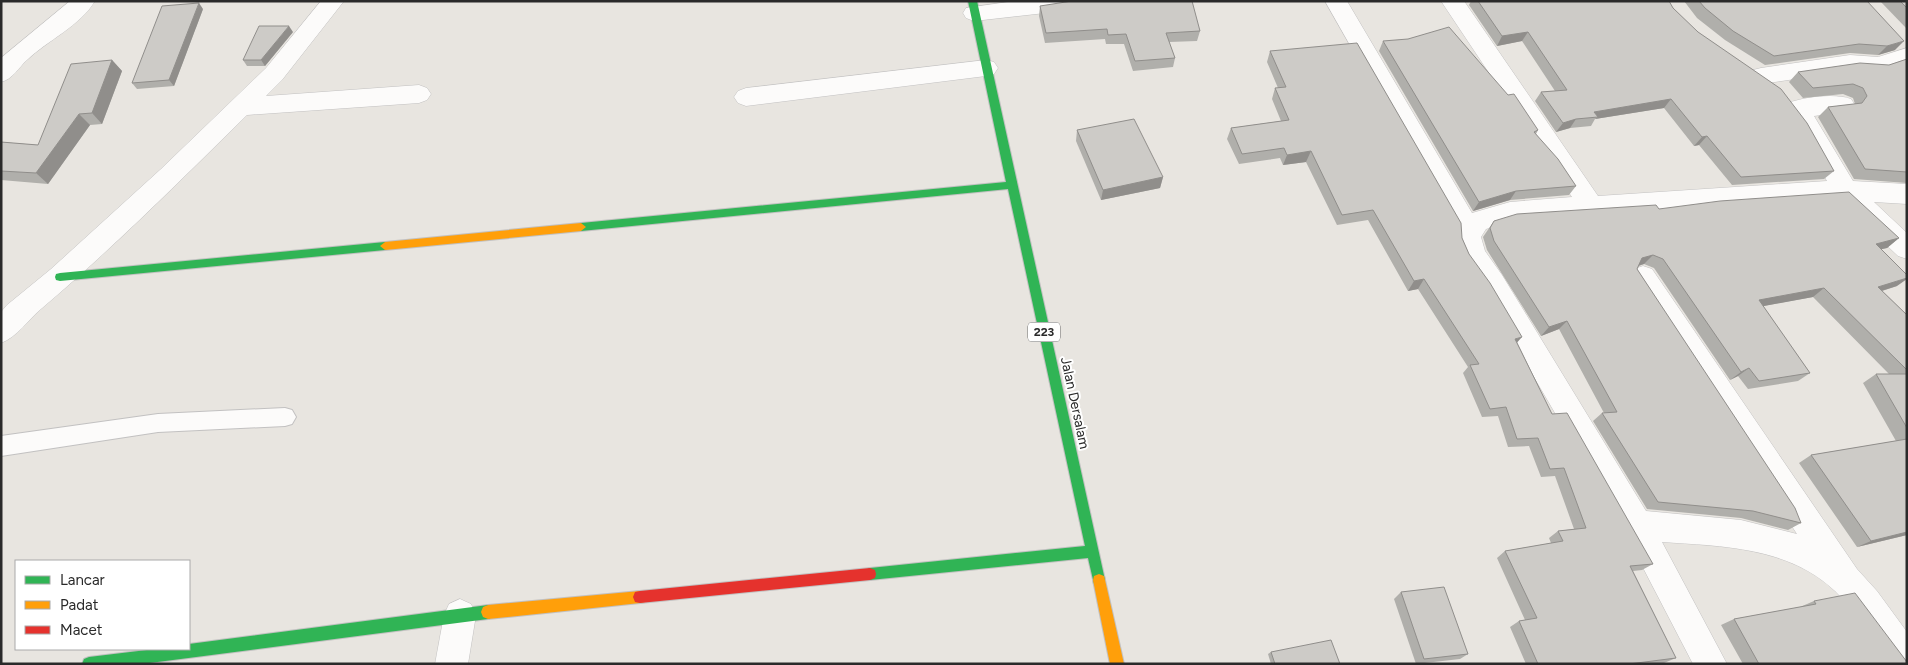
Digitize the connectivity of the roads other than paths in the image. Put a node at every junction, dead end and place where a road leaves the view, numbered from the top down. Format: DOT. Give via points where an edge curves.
graph roads {
  1 [pos="84,1"];
  2 [pos="333,1"];
  3 [pos="1090,1"];
  4 [pos="1336,1"];
  5 [pos="1452,1"];
  6 [pos="973,7"];
  7 [pos="1905,47"];
  8 [pos="6,65"];
  9 [pos="986,68"];
  10 [pos="419,94"];
  11 [pos="746,97"];
  12 [pos="1843,105"];
  13 [pos="239,108"];
  14 [pos="1796,109"];
  15 [pos="1012,185"];
  16 [pos="1845,190"];
  17 [pos="1907,194"];
  18 [pos="1591,206"];
  19 [pos="1469,232"];
  20 [pos="1907,249"];
  21 [pos="60,277"];
  22 [pos="1643,277"];
  23 [pos="1,331"];
  24 [pos="285,418"];
  25 [pos="1,446"];
  26 [pos="1637,525"];
  27 [pos="1092,551"];
  28 [pos="1846,580"];
  29 [pos="460,615"];
  30 [pos="1907,660"];
  31 [pos="89,664"];
  32 [pos="451,664"];
  33 [pos="1117,664"];
  34 [pos="1710,664"];
  1 -- 8 [label="street"];
  2 -- 13 [label="street" via="274,74"];
  3 -- 6 [label="street"];
  4 -- 19 [label="street"];
  5 -- 18 [label="street"];
  6 -- 9 [label="street, Jalan Dersalam / 223"];
  7 -- 14 [label="street" via="1878,65 1850,63 1752,71 1777,86"];
  9 -- 11 [label="street"];
  9 -- 15 [label="street, Jalan Dersalam / 223"];
  10 -- 13 [label="street"];
  12 -- 14 [label="street"];
  13 -- 21 [label="street"];
  14 -- 16 [label="street"];
  15 -- 21 [label="street"];
  15 -- 27 [label="street, Jalan Dersalam / 223"];
  16 -- 17 [label="street"];
  16 -- 18 [label="street"];
  16 -- 20 [label="street"];
  18 -- 19 [label="street" via="1490,215 1476,222"];
  19 -- 26 [label="street" via="1468,242 1473,256 1493,282"];
  21 -- 23 [label="street"];
  22 -- 28 [label="street"];
  24 -- 25 [label="lane" via="158,423"];
  26 -- 28 [label="street" via="1738,535 1784,544 1817,557"];
  26 -- 34 [label="street"];
  27 -- 29 [label="street"];
  27 -- 33 [label="street, Jalan Dersalam / 223"];
  28 -- 30 [label="street"];
  29 -- 31 [label="street"];
  29 -- 32 [label="street"];
}
